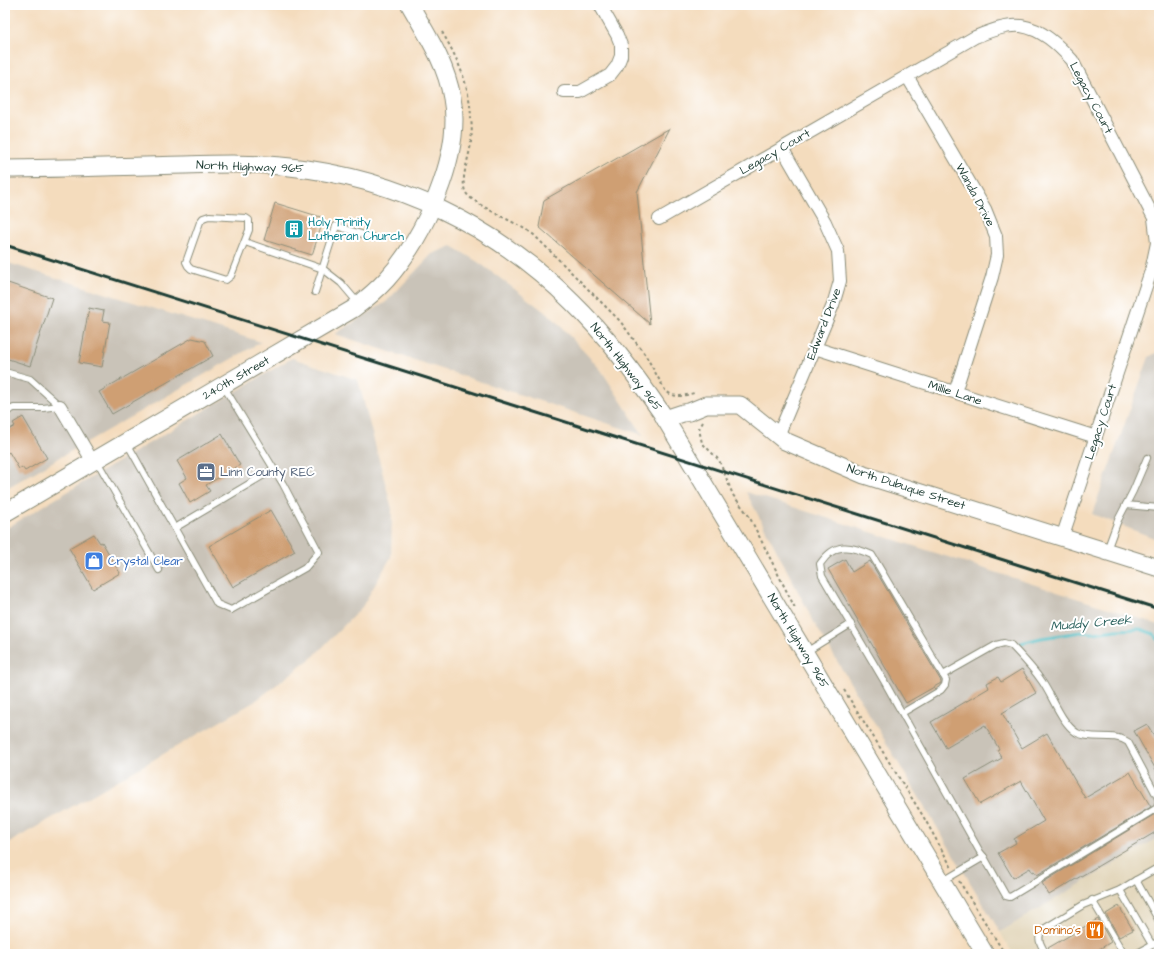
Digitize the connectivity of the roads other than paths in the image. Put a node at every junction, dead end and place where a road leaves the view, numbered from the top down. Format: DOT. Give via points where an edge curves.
graph roads {
  1 [pos="410,5"];
  2 [pos="600,5"];
  3 [pos="907,76"];
  4 [pos="564,92"];
  5 [pos="782,148"];
  6 [pos="5,169"];
  7 [pos="433,205"];
  8 [pos="659,219"];
  9 [pos="374,238"];
  10 [pos="245,242"];
  11 [pos="323,269"];
  12 [pos="315,292"];
  13 [pos="359,305"];
  14 [pos="815,348"];
  15 [pos="5,372"];
  16 [pos="223,385"];
  17 [pos="955,392"];
  18 [pos="60,406"];
  19 [pos="5,412"];
  20 [pos="665,420"];
  21 [pos="778,436"];
  22 [pos="1096,437"];
  23 [pos="126,442"];
  24 [pos="1147,458"];
  25 [pos="95,461"];
  26 [pos="274,469"];
  27 [pos="1126,505"];
  28 [pos="1159,508"];
  29 [pos="5,513"];
  30 [pos="175,528"];
  31 [pos="1062,538"];
  32 [pos="1106,551"];
  33 [pos="1159,568"];
  34 [pos="159,570"];
  35 [pos="851,624"];
  36 [pos="805,653"];
  37 [pos="943,675"];
  38 [pos="902,713"];
  39 [pos="1159,802"];
  40 [pos="984,857"];
  41 [pos="1159,867"];
  42 [pos="948,878"];
  43 [pos="1136,880"];
  44 [pos="1120,890"];
  45 [pos="1092,900"];
  46 [pos="1159,921"];
  47 [pos="1159,940"];
  48 [pos="1152,945"];
  49 [pos="985,954"];
  50 [pos="1046,954"];
  51 [pos="1124,954"];
  52 [pos="1136,954"];
  1 -- 7 [label="street, 240th Street" via="445,68 453,100 453,144"];
  2 -- 4 [label="street" via="621,45 617,66 610,75 580,92"];
  3 -- 5 [label="street, Legacy Court"];
  3 -- 17 [label="street, Wanda Drive" via="985,209 996,236 997,255 992,277"];
  3 -- 22 [label="street, Legacy Court" via="975,37 997,28 1020,26 1041,32 1072,60 1154,218 1157,243 1151,271"];
  5 -- 8 [label="street, Legacy Court"];
  5 -- 14 [label="street, Edward Drive" via="825,222 838,250 840,281"];
  6 -- 7 [label="street, North Highway 965" via="224,164 290,167 340,174"];
  7 -- 13 [label="street, 240th Street" via="414,242 397,267"];
  7 -- 20 [label="street, North Highway 965" via="503,244 549,280 590,321 639,381"];
  9 -- 11 [label="lane" via="336,226"];
  10 -- 10 [label="lane" via="249,220 209,216 200,222 186,262 190,269 226,280 231,276"];
  10 -- 11 [label="lane"];
  11 -- 12 [label="lane"];
  11 -- 13 [label="lane" via="341,283"];
  13 -- 16 [label="street, 240th Street"];
  14 -- 17 [label="street, Millie Lane"];
  14 -- 21 [label="street, Edward Drive"];
  15 -- 18 [label="lane" via="30,379"];
  16 -- 23 [label="street, 240th Street"];
  16 -- 26 [label="lane"];
  17 -- 22 [label="street, Millie Lane"];
  18 -- 19 [label="lane" via="14,408"];
  18 -- 25 [label="street"];
  20 -- 21 [label="street, North Dubuque Street" via="706,405 740,405"];
  20 -- 36 [label="street, North Highway 965"];
  21 -- 31 [label="street, North Dubuque Street" via="864,475"];
  22 -- 31 [label="street, Legacy Court"];
  23 -- 25 [label="street, 240th Street"];
  23 -- 30 [label="lane"];
  24 -- 27 [label="lane"];
  25 -- 29 [label="street, 240th Street"];
  25 -- 34 [label="lane"];
  26 -- 30 [label="lane"];
  26 -- 30 [label="lane" via="319,552 305,568 231,610 217,604"];
  27 -- 28 [label="lane"];
  27 -- 32 [label="lane"];
  31 -- 32 [label="street, North Dubuque Street"];
  32 -- 33 [label="street, North Dubuque Street"];
  35 -- 36 [label="lane"];
  35 -- 37 [label="lane" via="822,576 820,564 833,549 843,547 872,555"];
  35 -- 38 [label="lane"];
  36 -- 42 [label="street, North Highway 965"];
  37 -- 38 [label="lane" via="946,680 941,690"];
  37 -- 39 [label="lane" via="996,646 1004,643 1011,645 1042,680 1069,726 1077,733 1122,738 1128,742"];
  38 -- 40 [label="lane"];
  39 -- 40 [label="lane" via="1157,808 1010,896 1006,896"];
  40 -- 42 [label="lane"];
  41 -- 43 [label="lane"];
  42 -- 49 [label="street, North Highway 965"];
  43 -- 44 [label="lane"];
  43 -- 46 [label="lane"];
  44 -- 45 [label="lane"];
  44 -- 48 [label="lane"];
  45 -- 50 [label="lane" via="1042,930 1038,935"];
  45 -- 51 [label="lane"];
  47 -- 48 [label="lane"];
  48 -- 52 [label="lane"];
}
